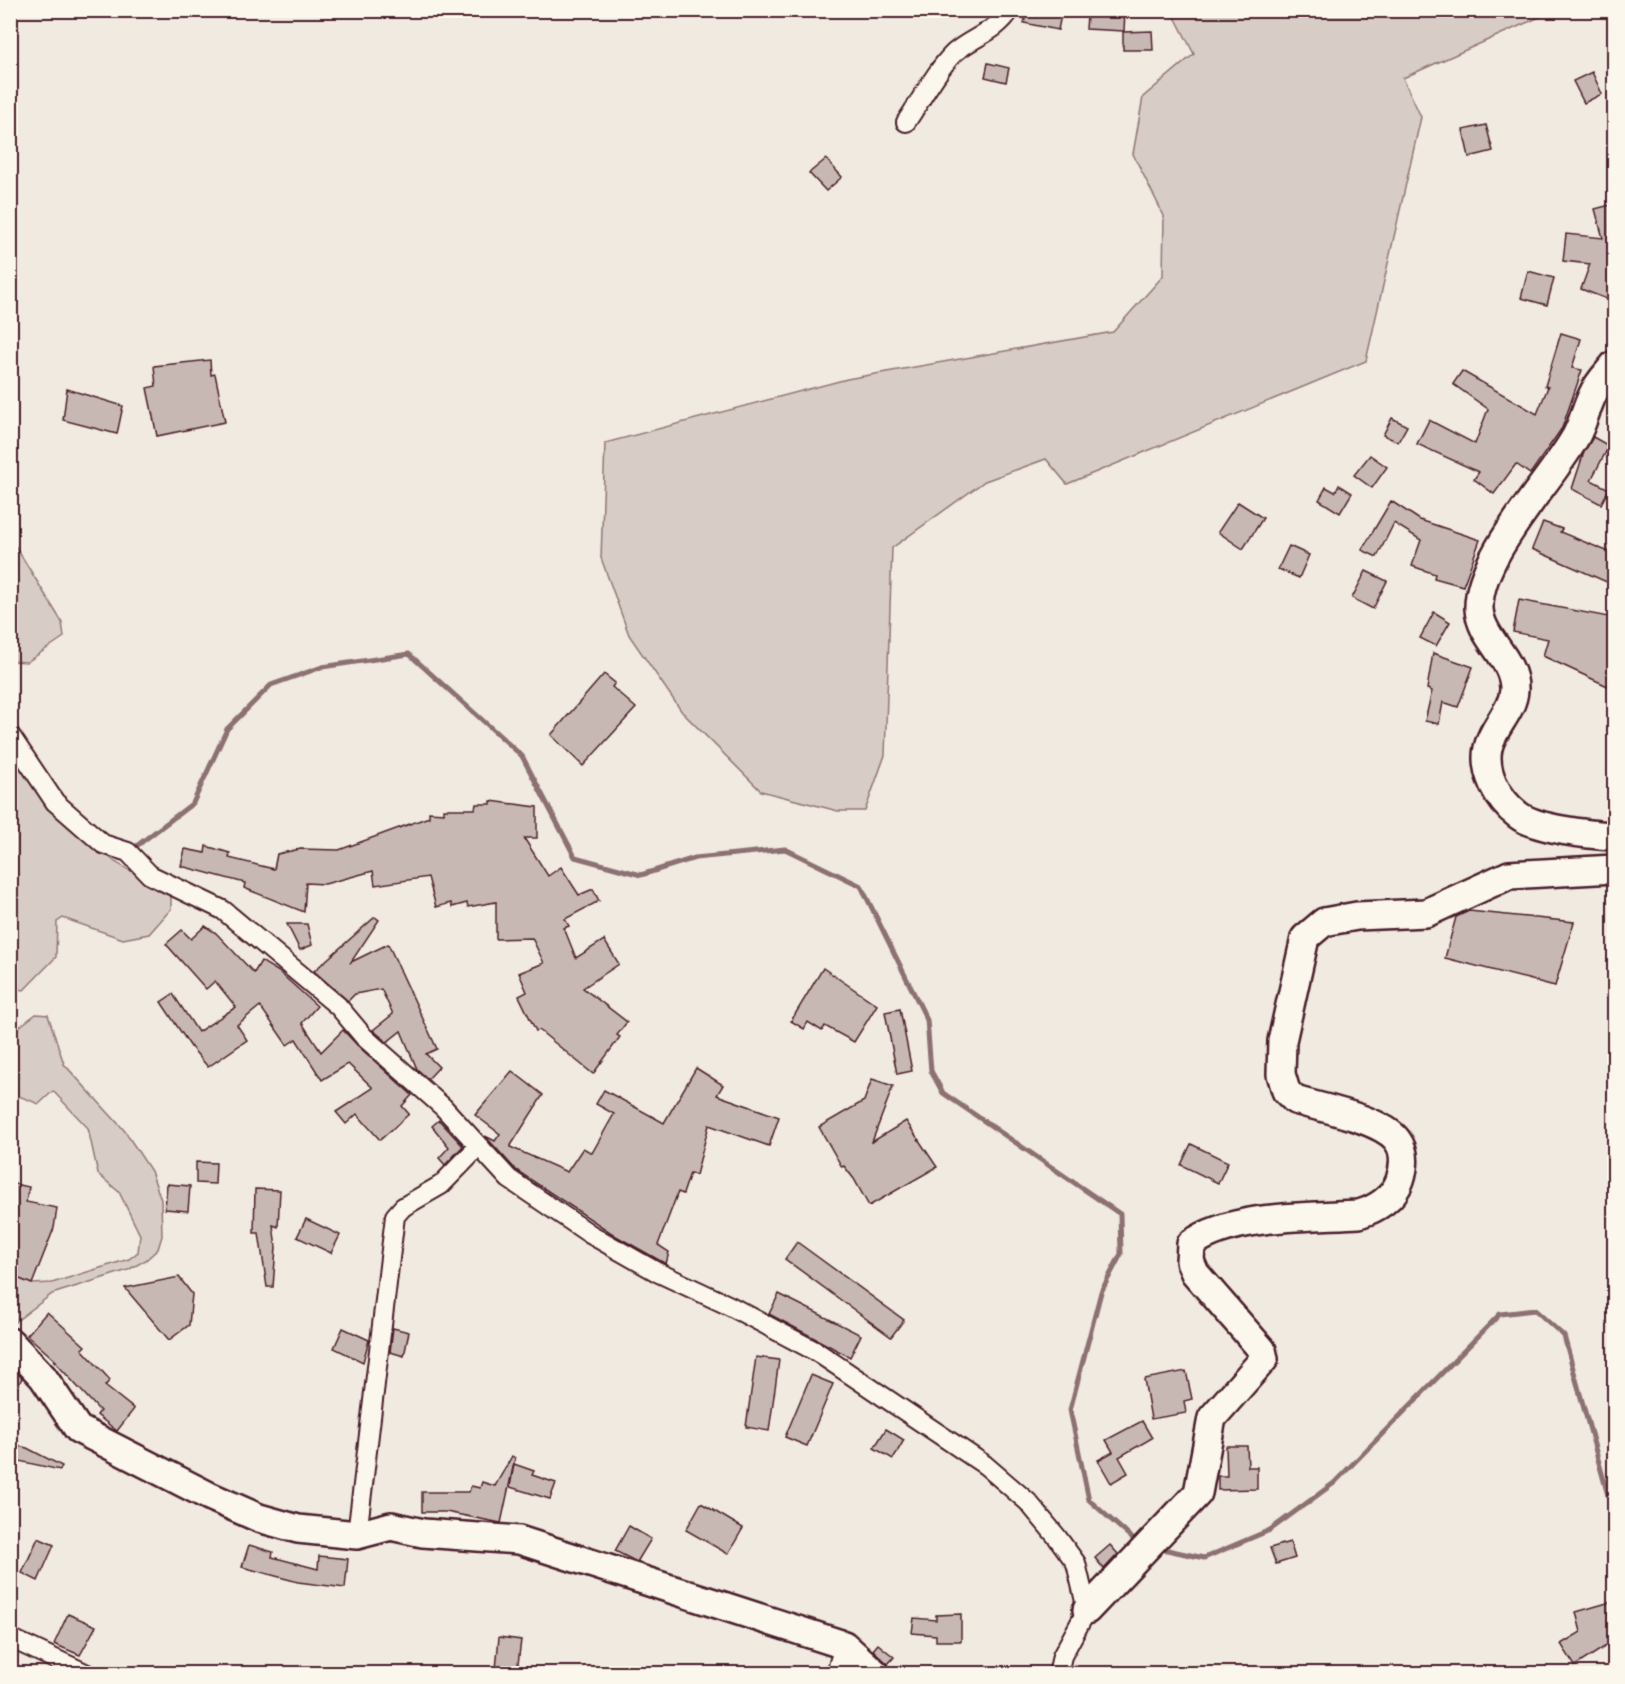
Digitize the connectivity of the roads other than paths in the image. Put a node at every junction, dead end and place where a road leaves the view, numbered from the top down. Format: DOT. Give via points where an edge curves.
graph roads {
  1 [pos="1010,10"];
  2 [pos="906,122"];
  3 [pos="1614,365"];
  4 [pos="10,735"];
  5 [pos="1614,836"];
  6 [pos="1614,869"];
  7 [pos="478,1147"];
  8 [pos="10,1342"];
  9 [pos="357,1535"];
  10 [pos="1087,1610"];
  11 [pos="10,1638"];
  12 [pos="844,1645"];
  13 [pos="87,1674"];
  14 [pos="836,1674"];
  15 [pos="876,1674"];
  16 [pos="1058,1674"];
  1 -- 2 [label="street" via="993,29 952,55"];
  3 -- 5 [label="street" via="1594,392 1577,435 1496,552 1479,608 1484,628 1510,667 1514,684 1513,697 1488,745 1489,777 1518,815 1536,823"];
  4 -- 7 [label="street" via="55,802 103,844 128,852 150,875 223,910 338,1006 364,1037 443,1107"];
  6 -- 10 [label="street" via="1509,875 1426,913 1357,916 1324,922 1305,938 1282,1041 1281,1074 1286,1091 1295,1100 1382,1129 1397,1141 1404,1166 1399,1184 1373,1210 1260,1221 1227,1228 1191,1244 1190,1261 1195,1273 1262,1350 1264,1359 1212,1418 1198,1493"];
  7 -- 9 [label="street" via="441,1185 395,1216"];
  7 -- 10 [label="street" via="509,1179 590,1234 817,1352 984,1465 1028,1502 1057,1536 1076,1563"];
  8 -- 9 [label="street" via="43,1377 78,1429 259,1518 298,1529"];
  9 -- 12 [label="street" via="391,1526 423,1533 519,1540"];
  10 -- 16 [label="street" via="1062,1656"];
  11 -- 13 [label="street"];
  12 -- 14 [label="street"];
  12 -- 15 [label="street"];
}
